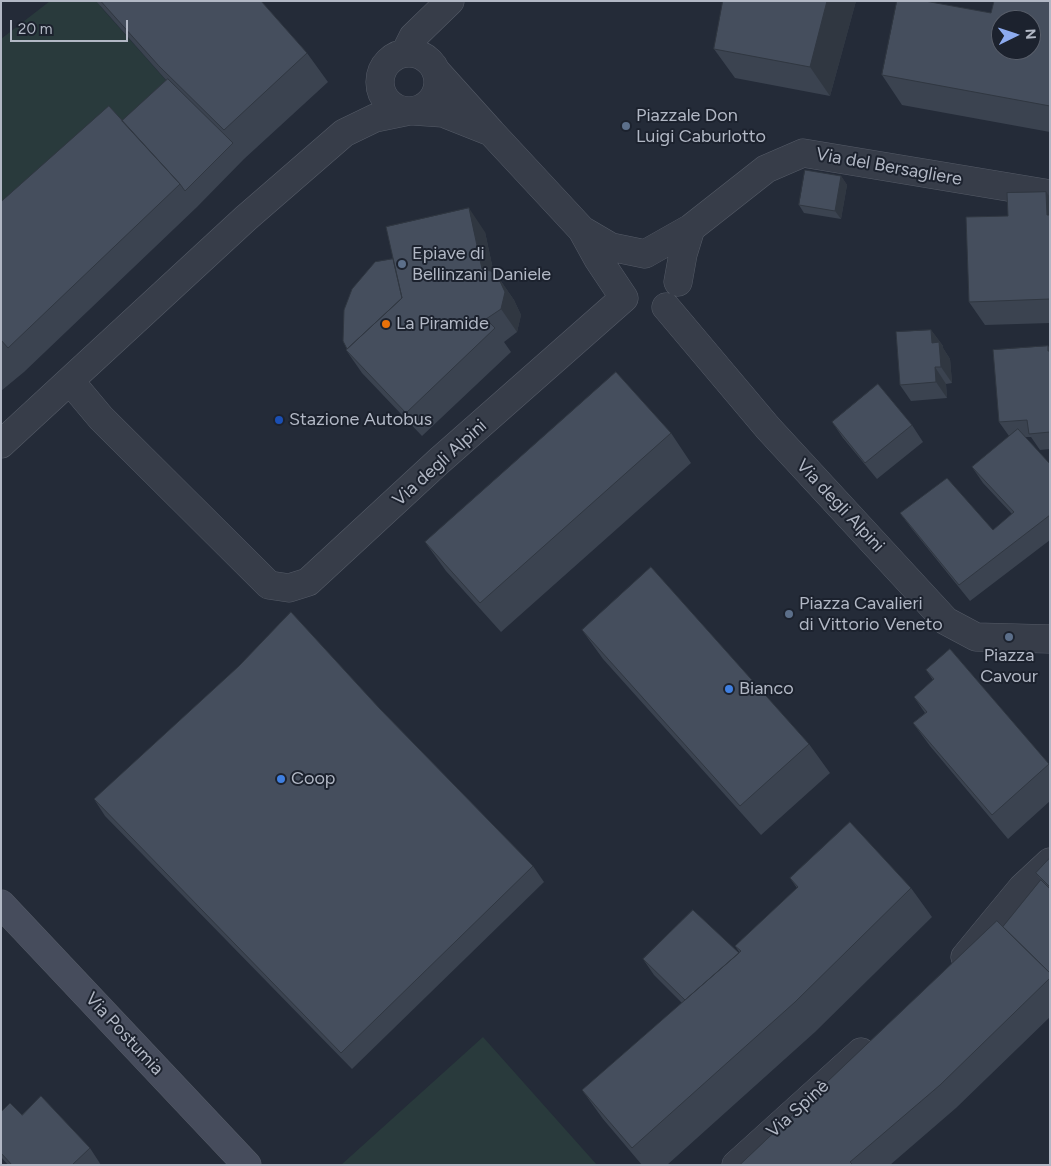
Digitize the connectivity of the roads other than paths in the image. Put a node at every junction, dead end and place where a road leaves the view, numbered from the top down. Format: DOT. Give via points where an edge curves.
graph roads {
  1 [pos="449,2"];
  2 [pos="405,53"];
  3 [pos="434,66"];
  4 [pos="380,79"];
  5 [pos="411,111"];
  6 [pos="491,132"];
  7 [pos="344,134"];
  8 [pos="1050,194"];
  9 [pos="691,228"];
  10 [pos="582,230"];
  11 [pos="645,254"];
  12 [pos="678,282"];
  13 [pos="624,298"];
  14 [pos="666,307"];
  15 [pos="70,381"];
  16 [pos="1,444"];
  17 [pos="1050,639"];
  18 [pos="1050,862"];
  19 [pos="1,904"];
  20 [pos="943,977"];
  21 [pos="876,1037"];
  22 [pos="247,1165"];
  23 [pos="736,1165"];
  1 -- 2 [label="street" via="413,37"];
  1 -- 3 [label="street"];
  2 -- 3 [label="street" via="414,53"];
  2 -- 4 [label="street" via="388,62"];
  3 -- 5 [label="street" via="438,89 434,98 427,105"];
  3 -- 6 [label="street"];
  4 -- 5 [label="street" via="381,89 391,105"];
  4 -- 7 [label="street"];
  5 -- 6 [label="street" via="443,113"];
  5 -- 7 [label="street" via="376,118"];
  6 -- 10 [label="street"];
  7 -- 15 [label="street" via="246,218"];
  8 -- 9 [label="street, Via del Bersagliere" via="803,153 766,169"];
  9 -- 11 [label="street, Via del Bersagliere"];
  9 -- 12 [label="street"];
  10 -- 11 [label="street" via="611,248"];
  10 -- 13 [label="street"];
  11 -- 12 [label="street" via="664,258 676,272"];
  11 -- 13 [label="street" via="628,263 623,270 620,279"];
  12 -- 14 [label="street" via="673,300"];
  13 -- 14 [label="street" via="630,305 647,312"];
  13 -- 15 [label="street, Via degli Alpini" via="308,582 289,588 269,585 101,418"];
  14 -- 17 [label="street, Via degli Alpini" via="768,428 946,622 976,637"];
  15 -- 16 [label="street"];
  18 -- 20 [label="street" via="1022,888 965,957"];
  19 -- 22 [label="main road, Via Postumia"];
  21 -- 23 [label="street, Via Spinè"];
}
